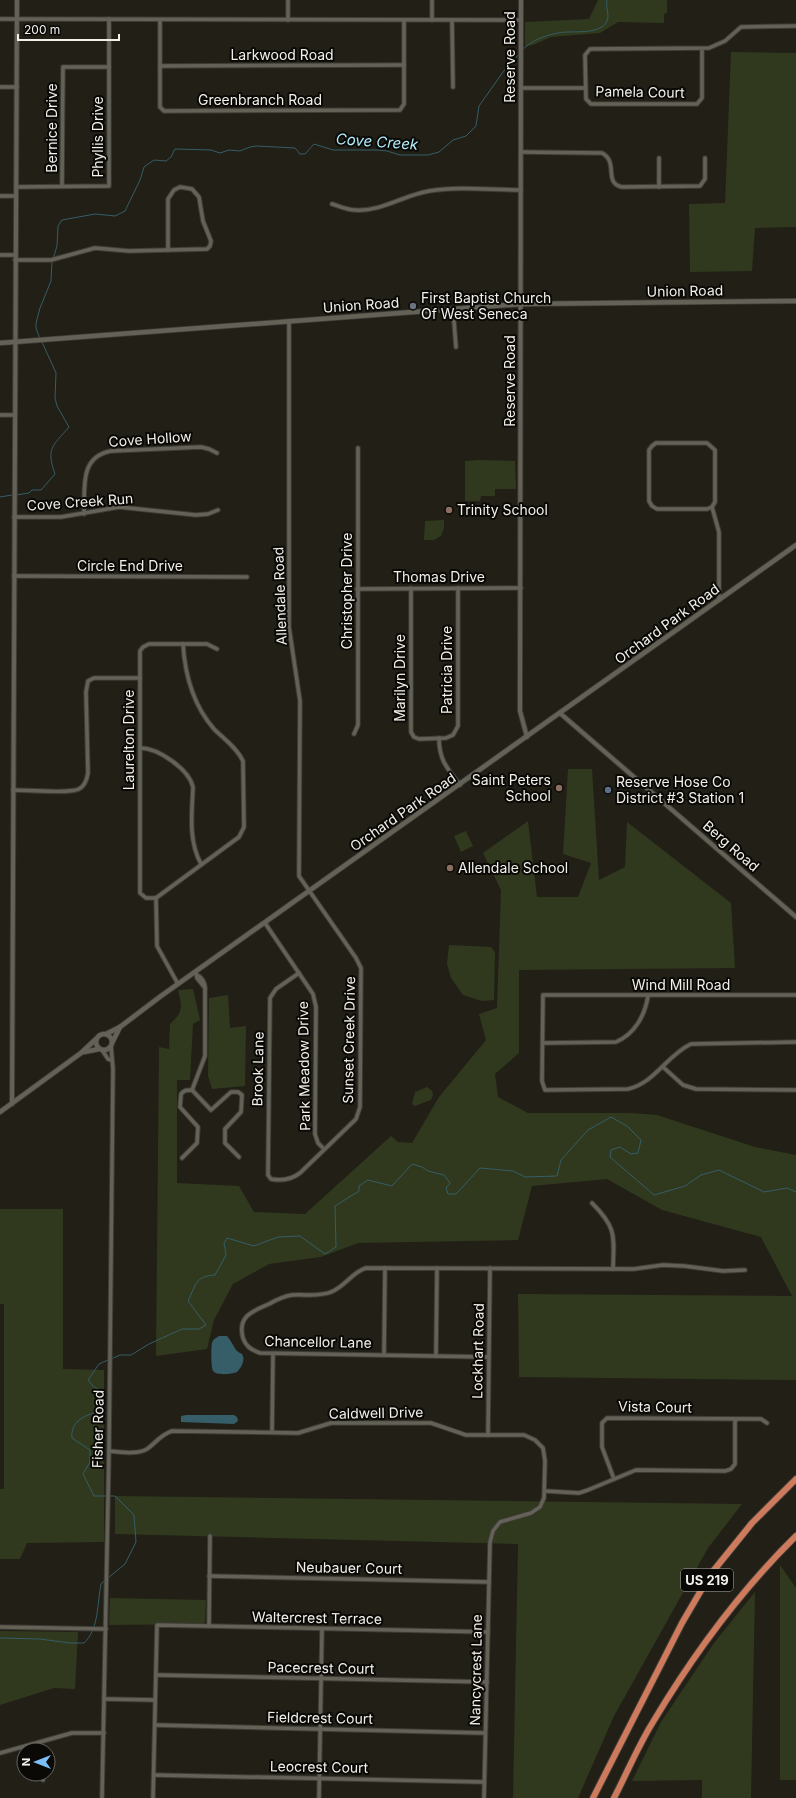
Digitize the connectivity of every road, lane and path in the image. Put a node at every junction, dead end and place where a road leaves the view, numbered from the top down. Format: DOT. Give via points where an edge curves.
graph roads {
  1 [pos="17,0"];
  2 [pos="288,0"];
  3 [pos="432,0"];
  4 [pos="521,0"];
  5 [pos="0,19"];
  6 [pos="17,19"];
  7 [pos="110,19"];
  8 [pos="160,20"];
  9 [pos="288,20"];
  10 [pos="404,20"];
  11 [pos="432,20"];
  12 [pos="452,20"];
  13 [pos="521,20"];
  14 [pos="796,26"];
  15 [pos="702,48"];
  16 [pos="404,65"];
  17 [pos="160,66"];
  18 [pos="109,67"];
  19 [pos="0,87"];
  20 [pos="17,87"];
  21 [pos="453,87"];
  22 [pos="521,88"];
  23 [pos="585,88"];
  24 [pos="521,152"];
  25 [pos="659,158"];
  26 [pos="705,158"];
  27 [pos="16,186"];
  28 [pos="62,186"];
  29 [pos="659,187"];
  30 [pos="521,190"];
  31 [pos="0,196"];
  32 [pos="16,196"];
  33 [pos="332,204"];
  34 [pos="168,250"];
  35 [pos="0,255"];
  36 [pos="16,255"];
  37 [pos="15,260"];
  38 [pos="796,300"];
  39 [pos="521,304"];
  40 [pos="453,309"];
  41 [pos="289,321"];
  42 [pos="15,342"];
  43 [pos="0,343"];
  44 [pos="456,347"];
  45 [pos="0,415"];
  46 [pos="14,415"];
  47 [pos="358,448"];
  48 [pos="217,453"];
  49 [pos="712,507"];
  50 [pos="218,510"];
  51 [pos="84,514"];
  52 [pos="14,517"];
  53 [pos="796,545"];
  54 [pos="14,576"];
  55 [pos="247,577"];
  56 [pos="411,588"];
  57 [pos="458,588"];
  58 [pos="521,588"];
  59 [pos="358,589"];
  60 [pos="719,600"];
  61 [pos="183,644"];
  62 [pos="217,649"];
  63 [pos="140,678"];
  64 [pos="561,714"];
  65 [pos="354,734"];
  66 [pos="527,737"];
  67 [pos="439,738"];
  68 [pos="140,748"];
  69 [pos="460,785"];
  70 [pos="13,790"];
  71 [pos="202,864"];
  72 [pos="309,891"];
  73 [pos="156,898"];
  74 [pos="796,917"];
  75 [pos="265,923"];
  76 [pos="196,974"];
  77 [pos="299,974"];
  78 [pos="178,984"];
  79 [pos="796,995"];
  80 [pos="648,996"];
  81 [pos="120,1027"];
  82 [pos="106,1034"];
  83 [pos="96,1039"];
  84 [pos="543,1042"];
  85 [pos="796,1042"];
  86 [pos="112,1044"];
  87 [pos="101,1049"];
  88 [pos="81,1053"];
  89 [pos="111,1060"];
  90 [pos="663,1067"];
  91 [pos="192,1090"];
  92 [pos="796,1090"];
  93 [pos="12,1104"];
  94 [pos="0,1112"];
  95 [pos="324,1149"];
  96 [pos="239,1157"];
  97 [pos="182,1158"];
  98 [pos="271,1178"];
  99 [pos="592,1203"];
  100 [pos="385,1268"];
  101 [pos="437,1268"];
  102 [pos="490,1268"];
  103 [pos="613,1269"];
  104 [pos="745,1270"];
  105 [pos="272,1354"];
  106 [pos="384,1355"];
  107 [pos="436,1356"];
  108 [pos="488,1356"];
  109 [pos="737,1420"];
  110 [pos="767,1423"];
  111 [pos="272,1432"];
  112 [pos="488,1435"];
  113 [pos="109,1451"];
  114 [pos="614,1479"];
  115 [pos="796,1479"];
  116 [pos="544,1491"];
  117 [pos="210,1536"];
  118 [pos="796,1536"];
  119 [pos="490,1542"];
  120 [pos="209,1576"];
  121 [pos="489,1582"];
  122 [pos="209,1626"];
  123 [pos="0,1627"];
  124 [pos="106,1629"];
  125 [pos="322,1629"];
  126 [pos="488,1632"];
  127 [pos="156,1675"];
  128 [pos="321,1678"];
  129 [pos="487,1682"];
  130 [pos="105,1699"];
  131 [pos="155,1700"];
  132 [pos="154,1725"];
  133 [pos="320,1729"];
  134 [pos="104,1733"];
  135 [pos="485,1733"];
  136 [pos="40,1742"];
  137 [pos="16,1749"];
  138 [pos="0,1753"];
  139 [pos="154,1775"];
  140 [pos="319,1778"];
  141 [pos="484,1782"];
  142 [pos="102,1798"];
  143 [pos="106,1798"];
  144 [pos="153,1798"];
  145 [pos="319,1798"];
  146 [pos="484,1798"];
  147 [pos="593,1798"];
  148 [pos="614,1798"];
  1 -- 6 [label="street"];
  2 -- 9 [label="street"];
  3 -- 11 [label="street"];
  4 -- 13 [label="street, Reserve Road"];
  5 -- 6 [label="street"];
  6 -- 7 [label="street"];
  6 -- 20 [label="street"];
  7 -- 8 [label="street"];
  7 -- 18 [label="street, Phyllis Drive"];
  8 -- 9 [label="street"];
  8 -- 17 [label="street"];
  9 -- 10 [label="street"];
  10 -- 11 [label="street"];
  10 -- 16 [label="street"];
  11 -- 12 [label="street"];
  12 -- 13 [label="street"];
  12 -- 21 [label="street"];
  13 -- 22 [label="street, Reserve Road"];
  14 -- 15 [label="street" via="745,26 738,28 720,44"];
  15 -- 23 [label="street" via="590,49 585,55"];
  15 -- 23 [label="street, Pamela Court" via="702,98 697,104 591,104 586,99"];
  16 -- 17 [label="street, Larkwood Road"];
  16 -- 17 [label="street, Greenbranch Road" via="404,104 397,110 164,111 160,107"];
  18 -- 28 [label="street, Bernice Drive" via="63,67"];
  18 -- 28 [label="street, Phyllis Drive" via="109,186"];
  19 -- 20 [label="street"];
  20 -- 27 [label="street"];
  22 -- 23 [label="street"];
  22 -- 24 [label="street, Reserve Road"];
  24 -- 29 [label="street" via="598,152 605,154 610,160 612,178 616,185"];
  24 -- 30 [label="street, Reserve Road"];
  25 -- 29 [label="street"];
  26 -- 29 [label="street" via="705,179 700,186"];
  27 -- 28 [label="street, Phyllis Drive"];
  27 -- 32 [label="street"];
  30 -- 33 [label="street" via="430,191 381,207 361,210"];
  30 -- 39 [label="street, Reserve Road"];
  31 -- 32 [label="street"];
  32 -- 36 [label="street"];
  34 -- 34 [label="street" via="204,250 209,248 211,243 203,221 199,197 195,191 187,187 177,188 168,199"];
  34 -- 37 [label="street" via="129,251 95,248 51,260"];
  35 -- 36 [label="street"];
  36 -- 37 [label="street"];
  37 -- 42 [label="street"];
  38 -- 39 [label="main road, Union Road"];
  39 -- 40 [label="main road, Union Road"];
  39 -- 58 [label="street, Reserve Road"];
  40 -- 41 [label="main road, Union Road"];
  40 -- 44 [label="street"];
  41 -- 42 [label="main road, Union Road"];
  41 -- 72 [label="street, Allendale Road" via="289,627 300,702 299,876"];
  42 -- 43 [label="main road, Union Road"];
  42 -- 46 [label="street"];
  45 -- 46 [label="street"];
  46 -- 52 [label="street"];
  47 -- 59 [label="street, Christopher Drive"];
  48 -- 51 [label="street, Cove Hollow" via="201,447 111,451 103,454 91,462 86,472"];
  49 -- 49 [label="street" via="657,509 652,506 649,501 649,450 652,446 656,443 707,443 712,446 715,502"];
  49 -- 60 [label="street" via="719,532"];
  50 -- 51 [label="street, Cove Creek Run" via="196,515 119,508"];
  51 -- 52 [label="street, Cove Creek Run" via="53,518"];
  52 -- 54 [label="street"];
  53 -- 60 [label="main road, Orchard Park Road"];
  54 -- 55 [label="street, Circle End Drive"];
  54 -- 70 [label="street"];
  56 -- 57 [label="street, Thomas Drive"];
  56 -- 59 [label="street, Thomas Drive"];
  56 -- 67 [label="street, Marilyn Drive" via="411,732 416,738"];
  57 -- 58 [label="street, Thomas Drive"];
  57 -- 67 [label="street, Patricia Drive" via="458,726 452,735"];
  58 -- 66 [label="street, Reserve Road" via="520,711"];
  59 -- 65 [label="street, Christopher Drive" via="358,726"];
  60 -- 64 [label="main road, Orchard Park Road"];
  61 -- 62 [label="street, Laurelton Drive" via="207,644"];
  61 -- 63 [label="street, Laurelton Drive" via="148,644 143,647 140,651"];
  61 -- 71 [label="street" via="186,672 196,703 213,728 239,754 244,763 243,831 239,837"];
  63 -- 68 [label="street, Laurelton Drive"];
  63 -- 70 [label="street" via="94,678 88,681 88,773 82,787 72,791"];
  64 -- 66 [label="main road, Orchard Park Road"];
  64 -- 74 [label="street, Berg Road"];
  66 -- 69 [label="main road, Orchard Park Road"];
  67 -- 69 [label="street" via="442,761"];
  68 -- 71 [label="street" via="163,754 190,780 192,838"];
  68 -- 73 [label="street, Laurelton Drive" via="140,893 146,898"];
  69 -- 72 [label="main road, Orchard Park Road"];
  70 -- 93 [label="street"];
  71 -- 73 [label="street"];
  72 -- 75 [label="main road, Orchard Park Road"];
  72 -- 95 [label="street, Sunset Creek Drive" via="361,968 360,1107 356,1119"];
  73 -- 78 [label="street" via="156,946"];
  75 -- 76 [label="main road, Orchard Park Road"];
  75 -- 77 [label="street, Park Meadow Drive"];
  76 -- 78 [label="main road, Orchard Park Road"];
  76 -- 91 [label="street" via="205,988 205,1056"];
  77 -- 95 [label="street, Park Meadow Drive" via="313,994 316,1007 314,1134"];
  77 -- 98 [label="street, Brook Lane" via="276,989 270,998 268,1175"];
  78 -- 81 [label="main road, Orchard Park Road"];
  79 -- 80 [label="street, Wind Mill Road"];
  80 -- 84 [label="street" via="641,1020 623,1039 616,1042"];
  80 -- 84 [label="street, Wind Mill Road" via="543,995"];
  81 -- 82 [label="main road, Orchard Park Road"];
  81 -- 86 [label="main road, Orchard Park Road"];
  82 -- 83 [label="main road" via="100,1034"];
  82 -- 86 [label="main road" via="110,1036"];
  83 -- 87 [label="main road" via="96,1044"];
  83 -- 88 [label="main road"];
  84 -- 90 [label="street" via="544,1090 628,1089 638,1087"];
  85 -- 90 [label="street" via="691,1044 682,1048"];
  86 -- 87 [label="main road" via="106,1050"];
  86 -- 89 [label="street, Fisher Road"];
  87 -- 88 [label="main road"];
  87 -- 89 [label="street"];
  88 -- 93 [label="main road"];
  89 -- 113 [label="street, Fisher Road" via="113,1069"];
  90 -- 92 [label="street" via="683,1086 696,1089"];
  91 -- 96 [label="street" via="211,1110 231,1092 242,1095 241,1112 224,1129 224,1143"];
  91 -- 97 [label="street" via="181,1094 180,1107 198,1127 197,1143"];
  93 -- 94 [label="main road"];
  95 -- 98 [label="street, Sunset Creek Drive" via="294,1178"];
  99 -- 103 [label="street" via="605,1216 613,1231"];
  100 -- 101 [label="street, Chancellor Lane"];
  100 -- 105 [label="street, Chancellor Lane" via="363,1269 331,1292 287,1296 250,1312 241,1330 244,1341 250,1349"];
  100 -- 106 [label="street"];
  101 -- 102 [label="street, Chancellor Lane"];
  101 -- 107 [label="street"];
  102 -- 103 [label="street, Chancellor Lane"];
  102 -- 108 [label="street, Lockhart Road"];
  103 -- 104 [label="street, Chancellor Lane" via="663,1265 723,1271"];
  105 -- 106 [label="street, Chancellor Lane"];
  105 -- 111 [label="street"];
  106 -- 107 [label="street, Chancellor Lane"];
  107 -- 108 [label="street, Chancellor Lane"];
  108 -- 112 [label="street, Lockhart Road"];
  109 -- 110 [label="street, Vista Court" via="761,1419"];
  109 -- 114 [label="street" via="735,1464 731,1469 636,1470"];
  109 -- 114 [label="street, Vista Court" via="607,1418 602,1423 602,1447"];
  111 -- 112 [label="street, Caldwell Drive" via="302,1432 331,1423 431,1423 466,1435"];
  111 -- 113 [label="street, Caldwell Drive" via="172,1431 163,1434 146,1450"];
  112 -- 116 [label="street, Caldwell Drive" via="524,1435 535,1440 543,1448"];
  113 -- 124 [label="street, Fisher Road"];
  114 -- 116 [label="street" via="578,1493"];
  115 -- 147 [label="highway, US 219" via="752,1522 710,1575 682,1623"];
  116 -- 119 [label="street, Caldwell Drive" via="540,1507 531,1513 500,1522 493,1530"];
  117 -- 120 [label="street"];
  118 -- 148 [label="highway, US 219" via="739,1599 696,1654 652,1723"];
  119 -- 121 [label="street, Nancycrest Lane"];
  120 -- 121 [label="street, Neubauer Court"];
  120 -- 122 [label="street"];
  121 -- 126 [label="street, Nancycrest Lane"];
  122 -- 125 [label="street, Waltercrest Terrace"];
  122 -- 127 [label="street, Waltercrest Terrace" via="157,1625"];
  123 -- 124 [label="street"];
  124 -- 130 [label="street, Fisher Road"];
  125 -- 126 [label="street, Waltercrest Terrace"];
  125 -- 128 [label="street"];
  126 -- 129 [label="street, Nancycrest Lane"];
  127 -- 128 [label="street, Pacecrest Court"];
  127 -- 131 [label="street"];
  128 -- 129 [label="street, Pacecrest Court"];
  128 -- 133 [label="street"];
  129 -- 135 [label="street, Nancycrest Lane"];
  130 -- 131 [label="street"];
  130 -- 134 [label="street, Fisher Road"];
  131 -- 132 [label="street"];
  132 -- 133 [label="street, Fieldcrest Court"];
  132 -- 139 [label="street"];
  133 -- 135 [label="street, Fieldcrest Court"];
  133 -- 140 [label="street"];
  134 -- 136 [label="street" via="72,1733"];
  134 -- 142 [label="street, Fisher Road"];
  135 -- 141 [label="street, Nancycrest Lane"];
  137 -- 138 [label="street"];
  139 -- 140 [label="street, Leocrest Court"];
  139 -- 144 [label="street"];
  140 -- 141 [label="street, Leocrest Court"];
  140 -- 145 [label="street"];
  141 -- 146 [label="street, Nancycrest Lane"];
  142 -- 143 [label="street"];
}
